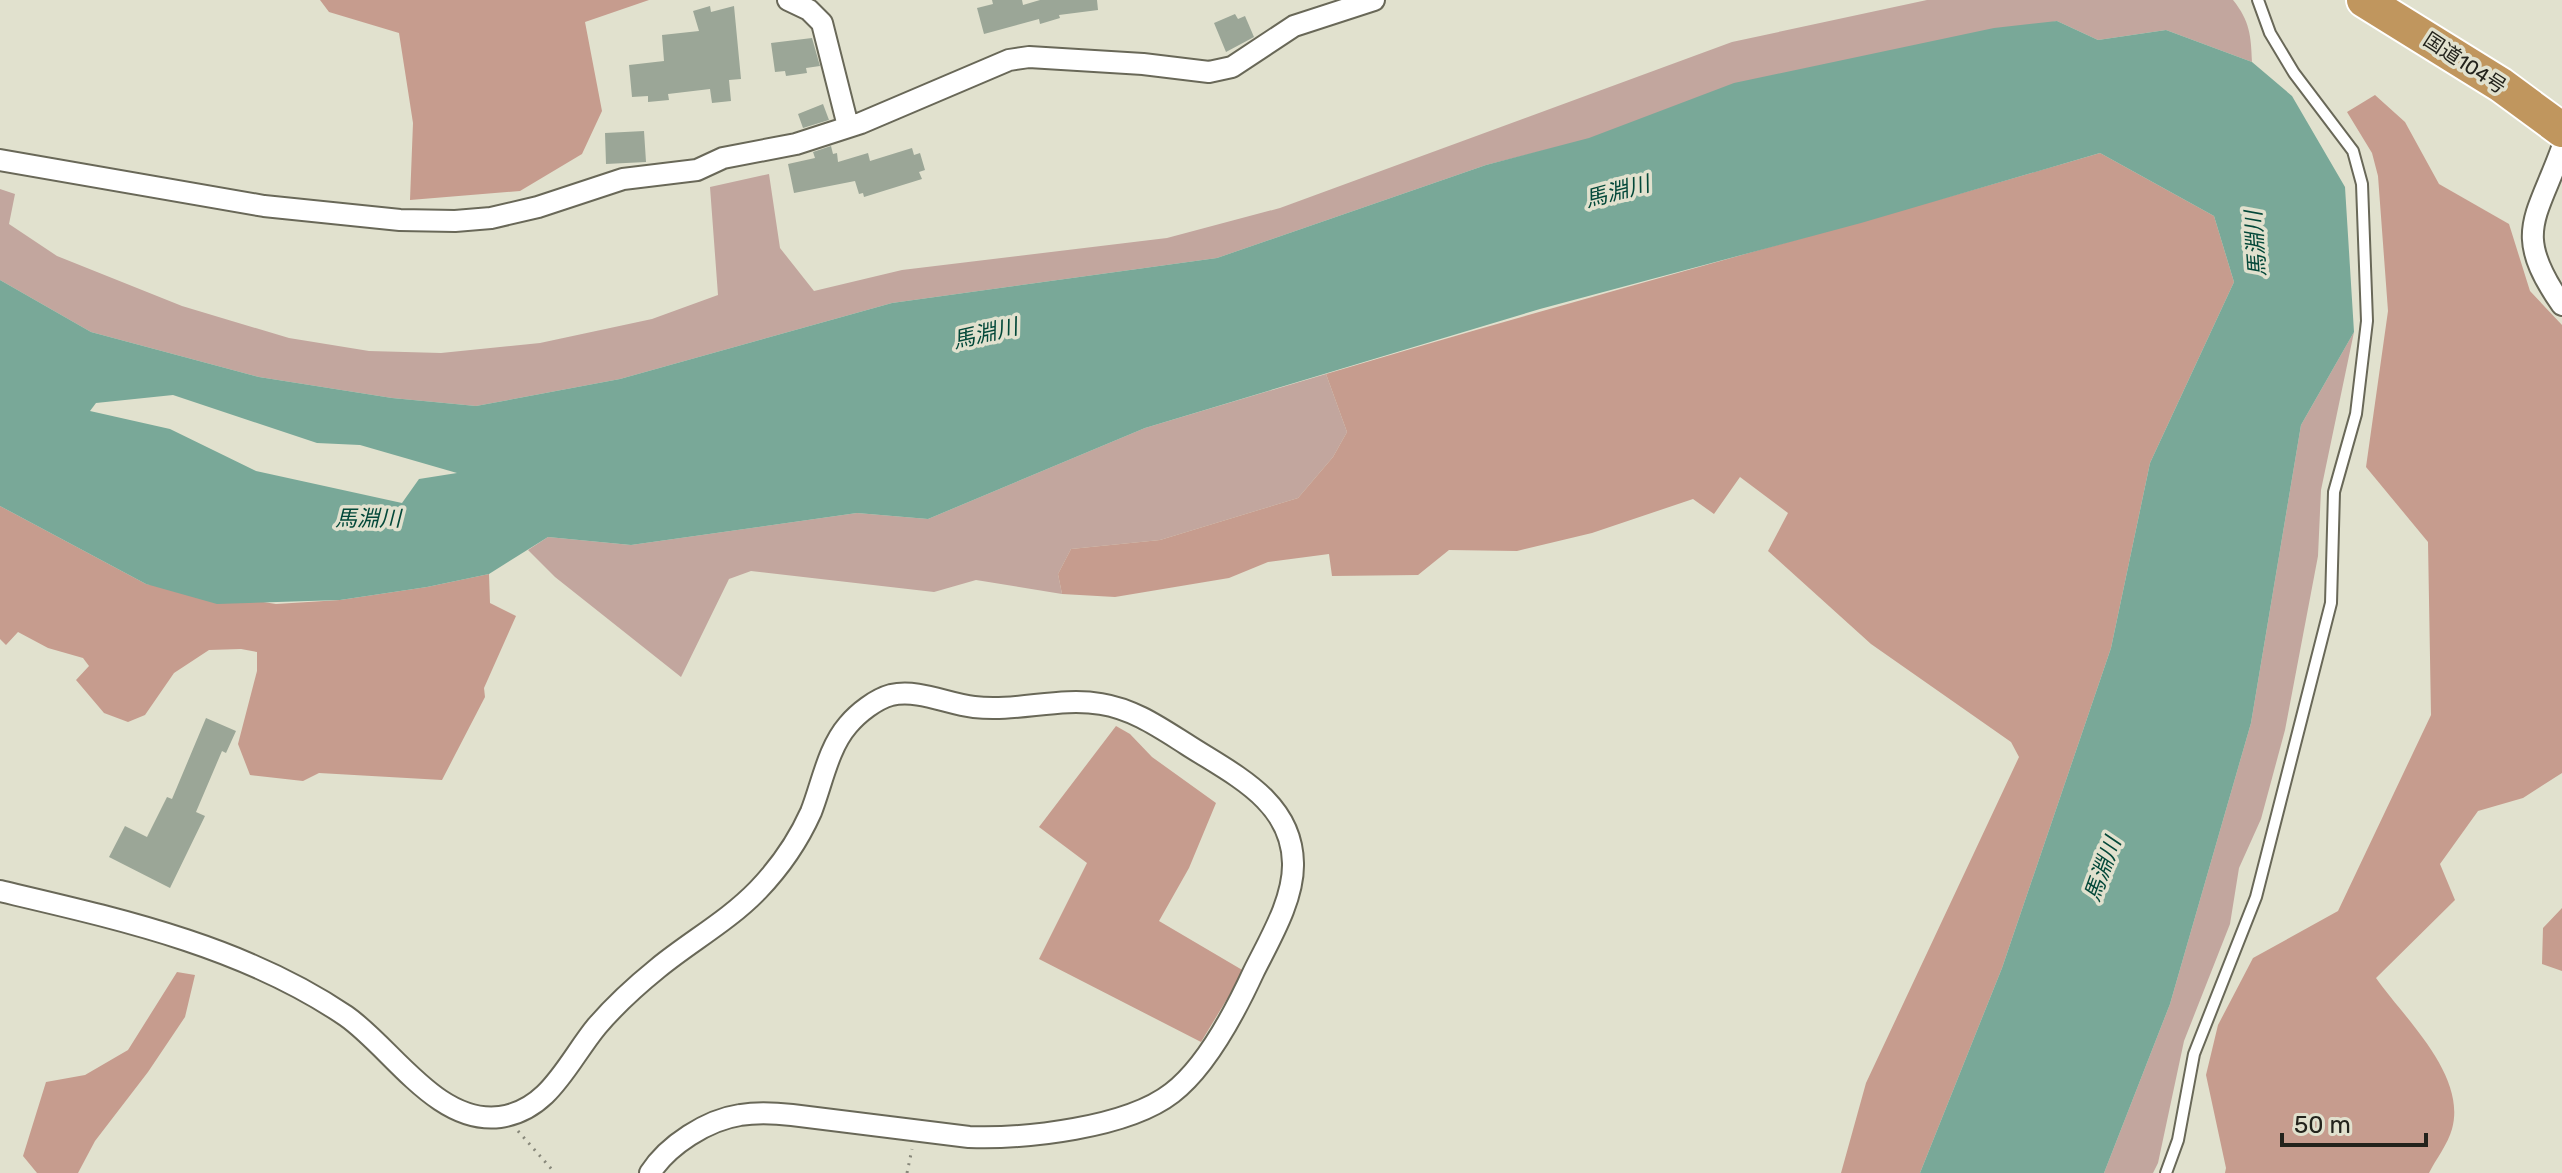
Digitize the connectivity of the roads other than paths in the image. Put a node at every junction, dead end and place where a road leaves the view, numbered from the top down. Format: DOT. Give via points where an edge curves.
graph roads {
  1 [pos="788,0"];
  2 [pos="1374,0"];
  3 [pos="2258,0"];
  4 [pos="2364,0"];
  5 [pos="848,126"];
  6 [pos="2562,130"];
  7 [pos="2562,148"];
  8 [pos="0,160"];
  9 [pos="2562,305"];
  10 [pos="0,891"];
  11 [pos="650,1173"];
  12 [pos="2166,1173"];
  1 -- 5 [label="street" via="822,23"];
  2 -- 5 [label="street" via="1294,26 1232,67 1209,72 1029,57 1009,60"];
  3 -- 12 [label="lane" via="2294,73 2353,151 2362,184 2367,321 2356,414 2334,492 2331,603 2256,897 2194,1054 2178,1140"];
  4 -- 6 [label="highway, 国道104号" via="2501,85"];
  5 -- 8 [label="street" via="796,144 723,158 697,170 623,179 538,207 455,221 264,206"];
  7 -- 9 [label="street" via="2532,231 2534,253"];
  10 -- 11 [label="street" via="187,939 284,980 355,1023 441,1103 469,1115 497,1117 539,1101 616,1006 756,892 785,859 808,818 838,739 851,721 892,695 996,709 1075,702 1121,709 1148,720 1261,792 1286,827 1293,849 1290,891 1246,989 1187,1081 1154,1105 1118,1119 997,1138 792,1115 738,1115 690,1136"];
}
